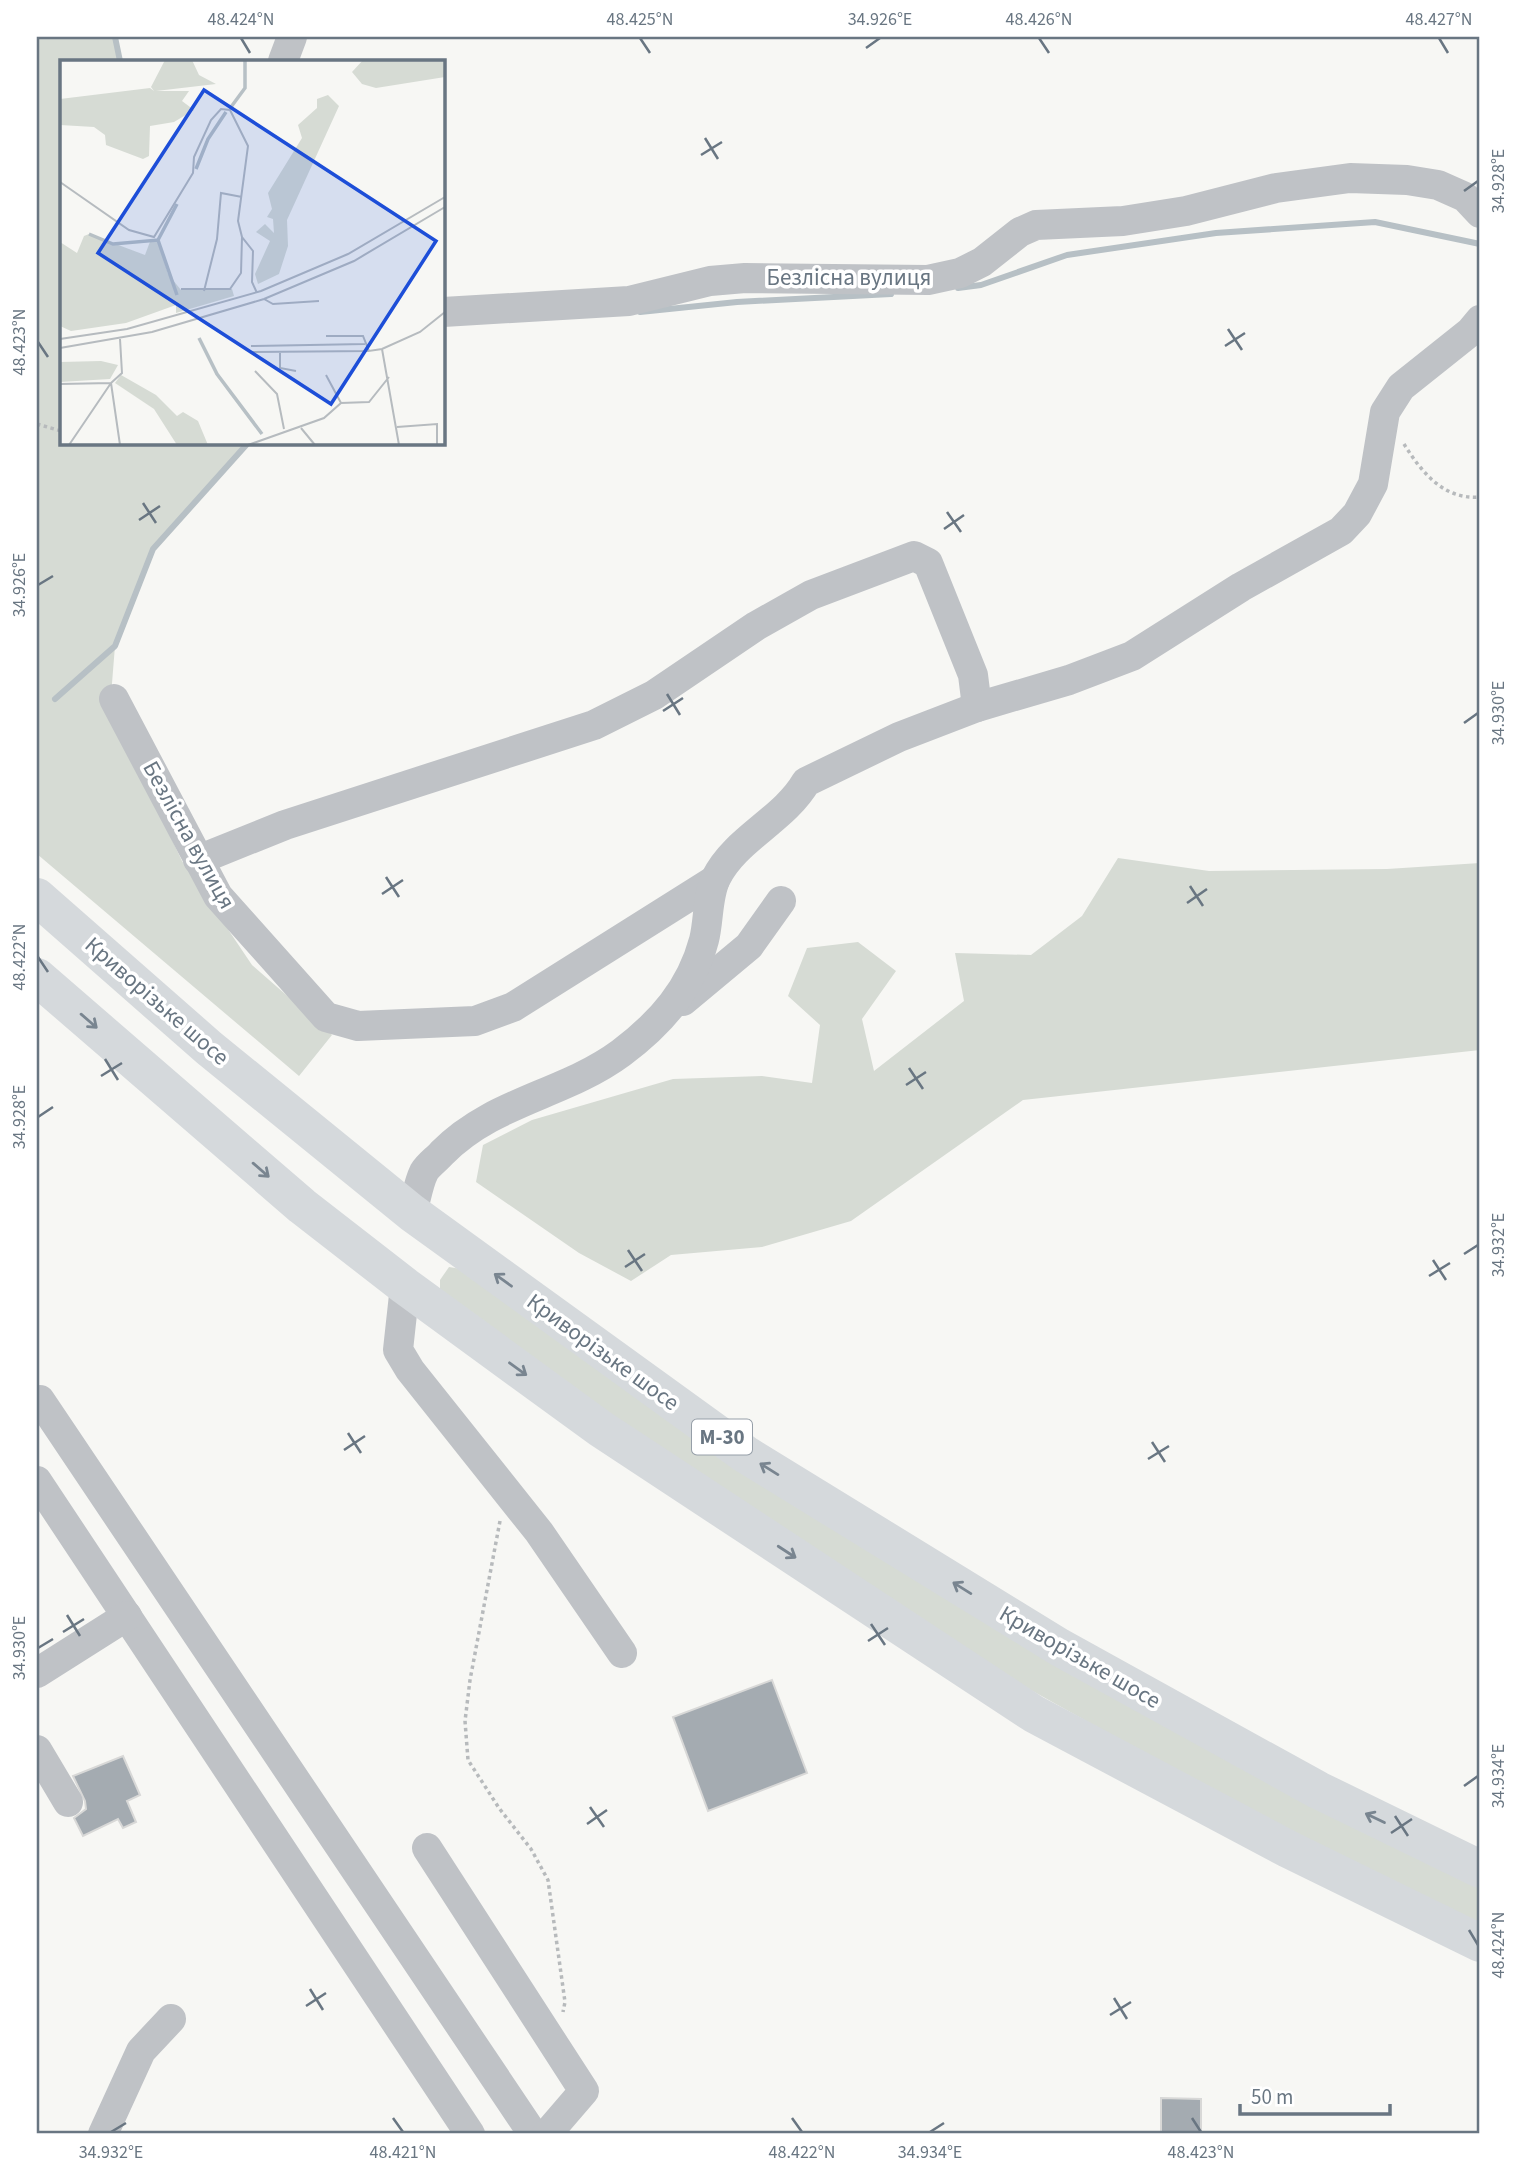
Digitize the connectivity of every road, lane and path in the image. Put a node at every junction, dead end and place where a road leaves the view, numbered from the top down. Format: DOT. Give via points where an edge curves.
graph roads {
  1 [pos="292,37"];
  2 [pos="283,60"];
  3 [pos="1480,213"];
  4 [pos="444,312"];
  5 [pos="1480,320"];
  6 [pos="1385,412"];
  7 [pos="37,424"];
  8 [pos="60,431"];
  9 [pos="1480,497"];
  10 [pos="114,699"];
  11 [pos="977,707"];
  12 [pos="198,860"];
  13 [pos="715,880"];
  14 [pos="37,897"];
  15 [pos="781,901"];
  16 [pos="37,977"];
  17 [pos="669,1012"];
  18 [pos="412,1213"];
  19 [pos="405,1286"];
  20 [pos="40,1400"];
  21 [pos="37,1480"];
  22 [pos="501,1516"];
  23 [pos="127,1616"];
  24 [pos="622,1653"];
  25 [pos="37,1673"];
  26 [pos="37,1750"];
  27 [pos="68,1802"];
  28 [pos="427,1848"];
  29 [pos="1480,1869"];
  30 [pos="1480,1943"];
  31 [pos="171,2019"];
  32 [pos="554,2043"];
  33 [pos="103,2134"];
  34 [pos="470,2134"];
  35 [pos="533,2134"];
  36 [pos="547,2134"];
  1 -- 2 [label="street"];
  3 -- 4 [label="street, Безлісна вулиця" via="1465,197 1438,185 1350,178 1276,188 1186,212 1123,221 1036,225 982,262 928,280 745,278 710,281 629,301"];
  5 -- 6 [label="street, Безлісна вулиця" via="1401,387"];
  6 -- 9 [label="path" via="1413,459 1437,485 1464,498"];
  6 -- 11 [label="street, Безлісна вулиця" via="1373,484 1357,514 1341,531 1132,656"];
  7 -- 8 [label="path"];
  10 -- 12 [label="street, Безлісна вулиця"];
  11 -- 12 [label="street" via="973,675 928,563 914,556 811,595 654,695 594,725 285,825"];
  11 -- 13 [label="street, Безлісна вулиця" via="899,737 806,782 798,796 727,862"];
  12 -- 13 [label="street, Безлісна вулиця" via="218,896 326,1017 358,1026 475,1021 513,1007"];
  13 -- 17 [label="street, Безлісна вулиця" via="704,940 690,982"];
  14 -- 18 [label="highway, Криворізьке шосе / М-30" via="209,1048"];
  15 -- 17 [label="street" via="749,946"];
  16 -- 19 [label="highway, М-30, one-way" via="302,1206"];
  17 -- 18 [label="street, Безлісна вулиця" via="621,1053 577,1080 506,1107 463,1132 424,1171"];
  29 -- 18 [label="highway, Криворізьке шосе / М-30, one-way" via="1318,1790 1059,1647 942,1576 745,1454"];
  19 -- 24 [label="street" via="398,1350 539,1532"];
  19 -- 30 [label="highway, М-30, one-way" via="601,1429 1034,1714 1288,1849"];
  20 -- 35 [label="street"];
  21 -- 23 [label="street"];
  22 -- 32 [label="path" via="470,1680 465,1721 468,1760 548,1880 565,2002"];
  23 -- 25 [label="street"];
  23 -- 34 [label="street"];
  26 -- 27 [label="street"];
  28 -- 32 [label="street"];
  31 -- 33 [label="street" via="141,2051"];
  32 -- 36 [label="street" via="584,2091"];
}
